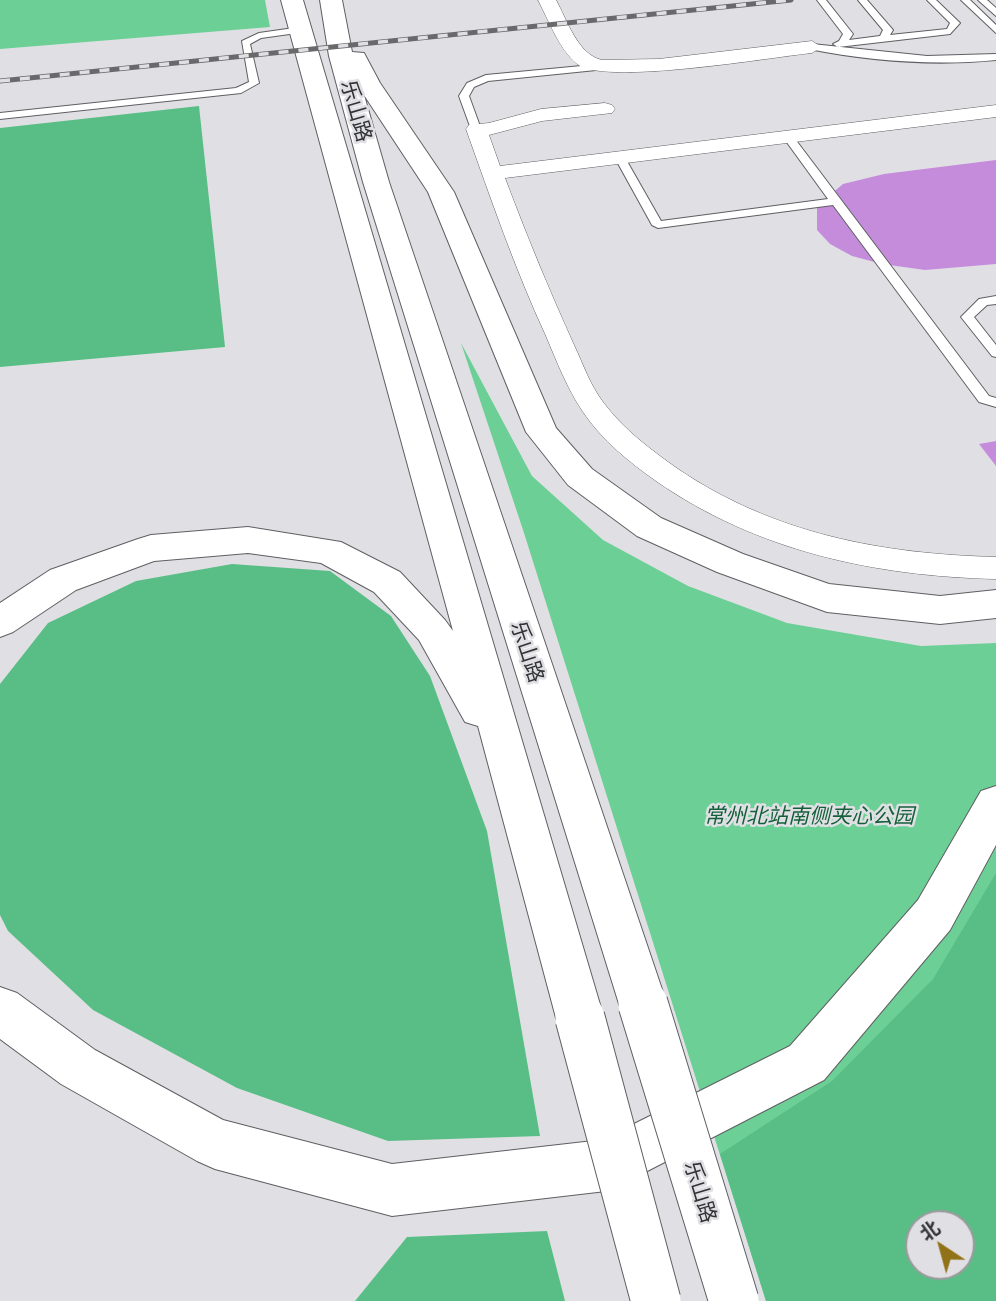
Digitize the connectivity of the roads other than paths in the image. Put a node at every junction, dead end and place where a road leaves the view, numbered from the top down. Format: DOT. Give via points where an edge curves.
graph roads {
  1 [pos="547,0"];
  2 [pos="821,0"];
  3 [pos="862,0"];
  4 [pos="876,0"];
  5 [pos="918,0"];
  6 [pos="932,0"];
  7 [pos="965,0"];
  8 [pos="982,0"];
  9 [pos="332,6"];
  10 [pos="996,13"];
  11 [pos="296,15"];
  12 [pos="996,30"];
  13 [pos="937,32"];
  14 [pos="896,37"];
  15 [pos="883,39"];
  16 [pos="842,44"];
  17 [pos="812,47"];
  18 [pos="996,57"];
  19 [pos="603,67"];
  20 [pos="605,109"];
  21 [pos="996,111"];
  22 [pos="0,116"];
  23 [pos="476,129"];
  24 [pos="788,137"];
  25 [pos="620,158"];
  26 [pos="493,173"];
  27 [pos="835,201"];
  28 [pos="996,300"];
  29 [pos="996,353"];
  30 [pos="996,403"];
  31 [pos="996,568"];
  32 [pos="996,604"];
  33 [pos="0,622"];
  34 [pos="996,804"];
  35 [pos="0,1010"];
  36 [pos="580,1018"];
  37 [pos="656,1301"];
  38 [pos="734,1301"];
  1 -- 19 [label="street" via="579,57"];
  2 -- 16 [label="lane" via="848,34"];
  3 -- 15 [label="lane" via="888,30"];
  4 -- 14 [label="lane" via="901,29"];
  5 -- 13 [label="lane" via="942,24"];
  6 -- 13 [label="lane" via="955,23 950,31"];
  7 -- 12 [label="lane"];
  8 -- 10 [label="lane"];
  9 -- 32 [label="main road" via="368,83 442,192 542,432 580,477 649,527 827,598 940,610"];
  9 -- 38 [label="main road, 乐山路, bridge" via="341,56 380,195 643,1004"];
  11 -- 22 [label="lane" via="245,43 254,83 238,91"];
  11 -- 36 [label="main road, 乐山路"];
  13 -- 14 [label="lane"];
  14 -- 15 [label="lane"];
  15 -- 16 [label="lane"];
  16 -- 17 [label="lane"];
  17 -- 18 [label="lane" via="914,58"];
  17 -- 19 [label="street"];
  19 -- 23 [label="lane" via="486,78 470,85 464,96"];
  20 -- 23 [label="street" via="541,115"];
  21 -- 24 [label="street"];
  23 -- 26 [label="street"];
  24 -- 25 [label="street"];
  24 -- 27 [label="lane"];
  25 -- 26 [label="street"];
  25 -- 27 [label="lane" via="658,225"];
  26 -- 31 [label="street" via="547,313 587,399 623,442 680,486 737,516 802,541 927,567"];
  27 -- 30 [label="lane" via="984,399"];
  28 -- 29 [label="lane" via="983,302 967,317"];
  33 -- 36 [label="main road" via="63,580 151,548 248,540 328,551 387,582 432,630 477,705"];
  34 -- 35 [label="main road" via="934,915 807,1063 606,1165 392,1190 215,1143 78,1067"];
  36 -- 37 [label="main road, 乐山路, bridge"];
}
